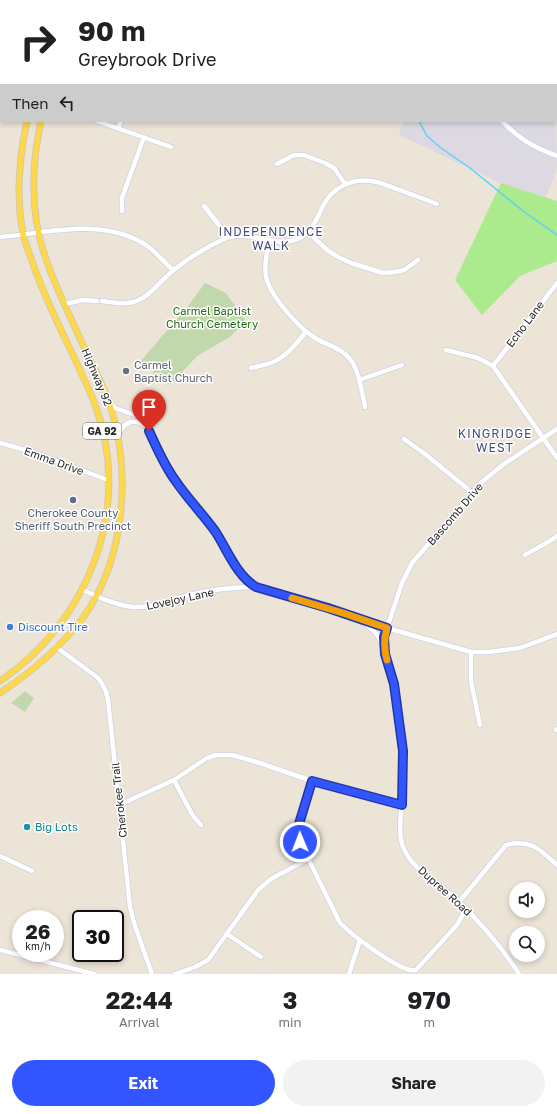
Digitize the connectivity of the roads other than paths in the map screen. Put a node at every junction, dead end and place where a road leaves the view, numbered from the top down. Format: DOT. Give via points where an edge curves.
graph roads {
  1 [pos="27,122"];
  2 [pos="41,122"];
  3 [pos="44,122"];
  4 [pos="100,122"];
  5 [pos="121,122"];
  6 [pos="503,122"];
  7 [pos="118,128"];
  8 [pos="39,131"];
  9 [pos="144,137"];
  10 [pos="171,147"];
  11 [pos="557,156"];
  12 [pos="277,164"];
  13 [pos="345,184"];
  14 [pos="437,204"];
  15 [pos="204,206"];
  16 [pos="122,211"];
  17 [pos="38,232"];
  18 [pos="308,232"];
  19 [pos="24,235"];
  20 [pos="0,237"];
  21 [pos="226,238"];
  22 [pos="270,240"];
  23 [pos="418,260"];
  24 [pos="173,270"];
  25 [pos="557,282"];
  26 [pos="65,304"];
  27 [pos="306,332"];
  28 [pos="446,350"];
  29 [pos="402,364"];
  30 [pos="493,366"];
  31 [pos="251,368"];
  32 [pos="358,380"];
  33 [pos="108,401"];
  34 [pos="365,407"];
  35 [pos="557,428"];
  36 [pos="149,431"];
  37 [pos="118,437"];
  38 [pos="543,438"];
  39 [pos="404,439"];
  40 [pos="0,443"];
  41 [pos="557,458"];
  42 [pos="108,480"];
  43 [pos="474,494"];
  44 [pos="557,536"];
  45 [pos="525,555"];
  46 [pos="256,587"];
  47 [pos="83,590"];
  48 [pos="96,596"];
  49 [pos="357,618"];
  50 [pos="385,627"];
  51 [pos="557,634"];
  52 [pos="379,638"];
  53 [pos="56,647"];
  54 [pos="471,652"];
  55 [pos="385,654"];
  56 [pos="0,681"];
  57 [pos="0,693"];
  58 [pos="480,725"];
  59 [pos="174,780"];
  60 [pos="312,781"];
  61 [pos="119,805"];
  62 [pos="402,805"];
  63 [pos="201,825"];
  64 [pos="0,856"];
  65 [pos="308,859"];
  66 [pos="557,865"];
  67 [pos="32,871"];
  68 [pos="459,902"];
  69 [pos="466,910"];
  70 [pos="227,934"];
  71 [pos="360,940"];
  72 [pos="0,950"];
  73 [pos="261,957"];
  74 [pos="412,973"];
  75 [pos="94,974"];
  76 [pos="152,974"];
  77 [pos="175,974"];
  78 [pos="349,974"];
  79 [pos="519,974"];
  1 -- 19 [label="main road, Highway 92 / GA 92" via="19,176 19,202"];
  2 -- 8 [label="main road, Highway 92 / GA 92"];
  3 -- 8 [label="main road"];
  4 -- 7 [label="street"];
  5 -- 7 [label="street"];
  6 -- 11 [label="street" via="512,132 530,144"];
  7 -- 9 [label="street"];
  8 -- 17 [label="main road, Highway 92 / GA 92" via="33,169 33,196"];
  9 -- 10 [label="street"];
  9 -- 16 [label="street" via="122,198"];
  12 -- 13 [label="street" via="294,155 304,155 334,168"];
  13 -- 14 [label="street" via="357,180 371,181"];
  13 -- 18 [label="street" via="329,196"];
  15 -- 21 [label="street"];
  17 -- 19 [label="street"];
  17 -- 24 [label="street" via="88,228 120,233 147,246"];
  17 -- 26 [label="main road, Highway 92 / GA 92"];
  18 -- 22 [label="street" via="291,241"];
  18 -- 23 [label="street" via="338,257 383,273 404,270"];
  19 -- 20 [label="street"];
  19 -- 42 [label="main road, Highway 92 / GA 92" via="41,286 97,410 106,449"];
  21 -- 22 [label="street" via="248,235"];
  21 -- 24 [label="street"];
  22 -- 27 [label="street" via="265,267 267,282 279,301"];
  24 -- 26 [label="street" via="143,298 127,303 83,300"];
  25 -- 30 [label="street, Echo Lane"];
  26 -- 33 [label="main road, Highway 92 / GA 92"];
  27 -- 31 [label="street" via="281,358"];
  27 -- 32 [label="street" via="345,353 354,364"];
  28 -- 30 [label="street" via="478,358"];
  29 -- 32 [label="street"];
  30 -- 38 [label="street"];
  32 -- 34 [label="street"];
  33 -- 36 [label="street" via="115,408 140,418"];
  33 -- 37 [label="main road, Highway 92 / GA 92"];
  35 -- 38 [label="street, Bascomb Drive"];
  36 -- 37 [label="street" via="138,422 129,422 122,428"];
  36 -- 46 [label="street" via="175,480 211,525 241,573"];
  37 -- 48 [label="main road, Highway 92 / GA 92" via="123,481 120,520 112,556"];
  38 -- 41 [label="street"];
  38 -- 43 [label="street, Bascomb Drive" via="483,481"];
  39 -- 43 [label="street"];
  40 -- 42 [label="street, Emma Drive"];
  42 -- 47 [label="main road, Highway 92 / GA 92" via="107,510 102,538"];
  43 -- 50 [label="street, Bascomb Drive" via="410,567"];
  44 -- 45 [label="street"];
  46 -- 48 [label="street, Lovejoy Lane" via="205,592 144,607 126,606"];
  46 -- 49 [label="street"];
  47 -- 48 [label="street, Lovejoy Lane"];
  47 -- 56 [label="main road, Highway 92 / GA 92" via="48,640"];
  48 -- 53 [label="main road, Highway 92 / GA 92" via="83,618"];
  49 -- 50 [label="street"];
  49 -- 52 [label="street, Dupree Road" via="371,628"];
  50 -- 52 [label="street" via="379,632"];
  50 -- 54 [label="street"];
  50 -- 55 [label="street, Dupree Road"];
  51 -- 54 [label="street" via="520,648"];
  52 -- 55 [label="street, Dupree Road"];
  53 -- 57 [label="main road, Highway 92 / GA 92" via="32,670"];
  53 -- 61 [label="street, Cherokee Trail" via="97,677 104,687 109,709"];
  54 -- 58 [label="street" via="471,681"];
  55 -- 62 [label="street, Dupree Road" via="394,684 403,751"];
  59 -- 60 [label="street" via="206,758 232,755"];
  59 -- 61 [label="street"];
  59 -- 63 [label="street" via="193,816"];
  60 -- 62 [label="street"];
  60 -- 65 [label="street" via="298,831"];
  61 -- 76 [label="street, Cherokee Trail" via="132,917"];
  62 -- 68 [label="street, Dupree Road" via="403,847 426,875"];
  64 -- 67 [label="street"];
  65 -- 70 [label="street" via="264,884"];
  65 -- 71 [label="street" via="340,923"];
  66 -- 68 [label="street" via="534,846 518,842 506,845"];
  68 -- 69 [label="street, Dupree Road"];
  69 -- 74 [label="street" via="456,926"];
  69 -- 79 [label="street, Dupree Road" via="490,933"];
  70 -- 73 [label="street"];
  70 -- 77 [label="street" via="208,960"];
  71 -- 74 [label="street"];
  71 -- 78 [label="street"];
  72 -- 75 [label="street"];
}
